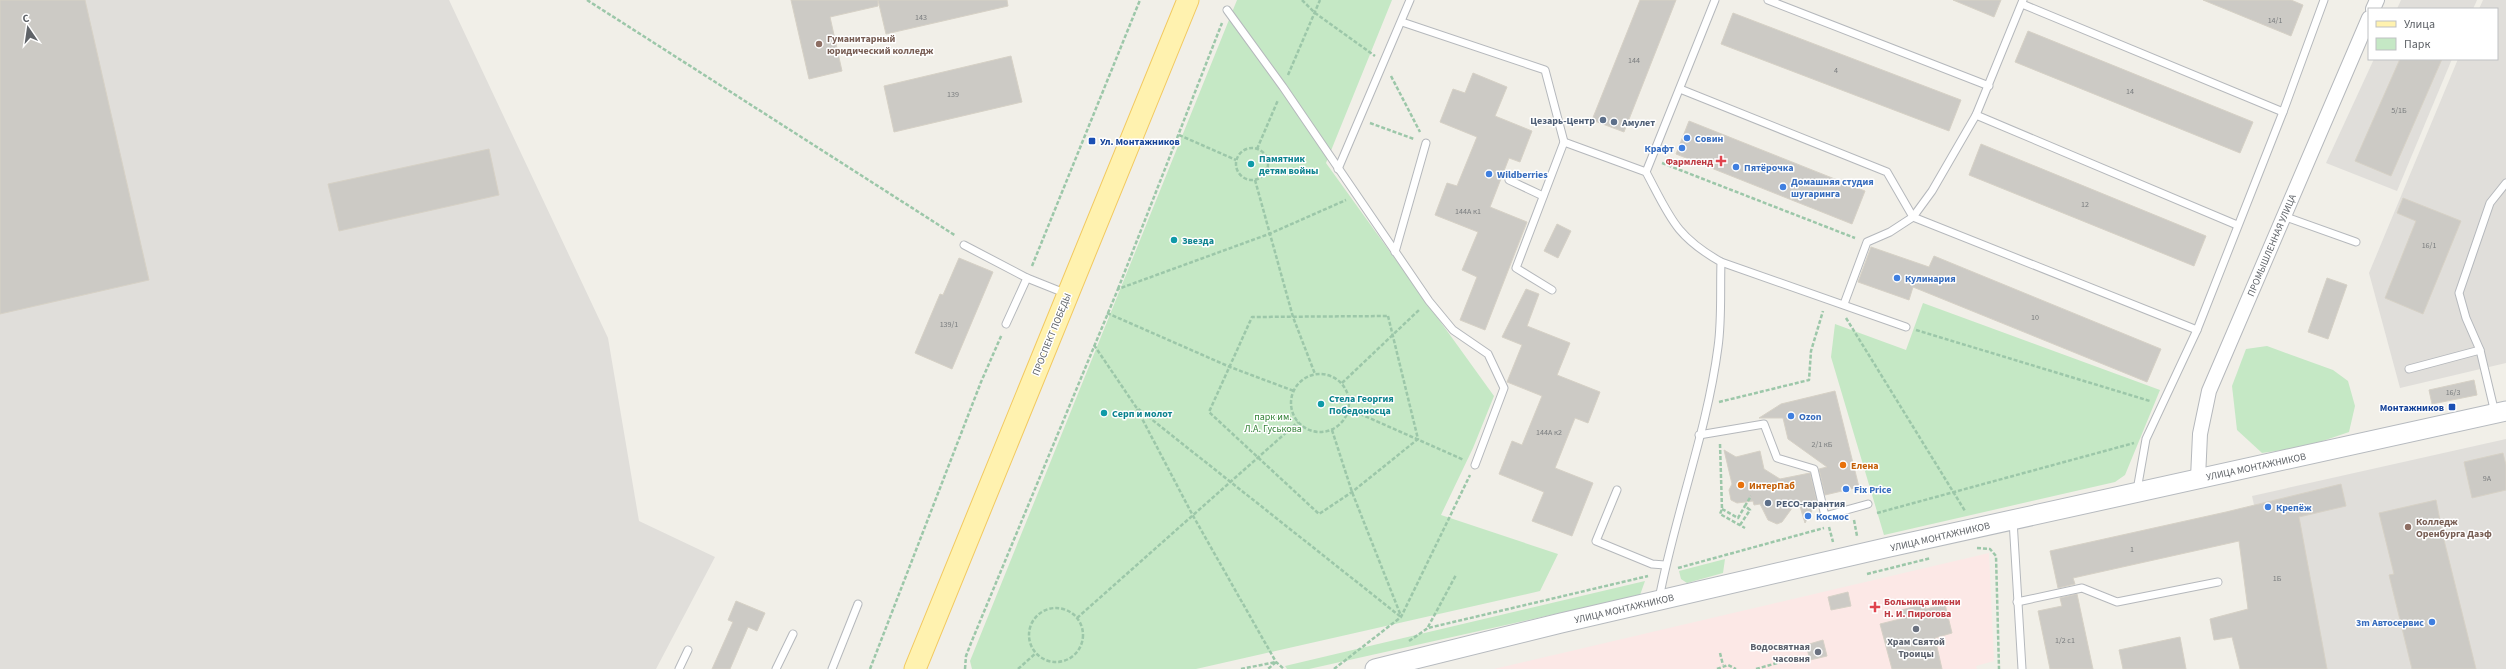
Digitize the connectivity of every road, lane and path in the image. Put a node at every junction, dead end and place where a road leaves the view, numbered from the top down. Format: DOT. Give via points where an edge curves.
graph roads {
  1 [pos="587,0"];
  2 [pos="1140,0"];
  3 [pos="1188,0"];
  4 [pos="1320,0"];
  5 [pos="1410,0"];
  6 [pos="1715,0"];
  7 [pos="1768,0"];
  8 [pos="2324,0"];
  9 [pos="2022,2"];
  10 [pos="1227,10"];
  11 [pos="2368,20"];
  12 [pos="1402,22"];
  13 [pos="1989,86"];
  14 [pos="1283,87"];
  15 [pos="1680,88"];
  16 [pos="2283,112"];
  17 [pos="1976,115"];
  18 [pos="1179,135"];
  19 [pos="1564,142"];
  20 [pos="1426,143"];
  21 [pos="1257,149"];
  22 [pos="1652,159"];
  23 [pos="1236,160"];
  24 [pos="1338,169"];
  25 [pos="1646,172"];
  26 [pos="1256,180"];
  27 [pos="1509,180"];
  28 [pos="2506,183"];
  29 [pos="1355,196"];
  30 [pos="1543,196"];
  31 [pos="2283,216"];
  32 [pos="1913,218"];
  33 [pos="2237,225"];
  34 [pos="1269,234"];
  35 [pos="1867,242"];
  36 [pos="2356,242"];
  37 [pos="964,245"];
  38 [pos="1395,252"];
  39 [pos="1721,262"];
  40 [pos="1027,278"];
  41 [pos="1118,289"];
  42 [pos="1552,290"];
  43 [pos="1067,294"];
  44 [pos="1827,298"];
  45 [pos="1429,301"];
  46 [pos="1844,304"];
  47 [pos="1107,312"];
  48 [pos="1293,317"];
  49 [pos="1006,324"];
  50 [pos="1906,327"];
  51 [pos="2197,330"];
  52 [pos="1392,335"];
  53 [pos="1094,345"];
  54 [pos="2480,350"];
  55 [pos="1230,367"];
  56 [pos="2409,369"];
  57 [pos="1315,374"];
  58 [pos="1342,383"];
  59 [pos="1294,391"];
  60 [pos="2162,404"];
  61 [pos="1707,405"];
  62 [pos="1136,407"];
  63 [pos="1349,409"];
  64 [pos="2501,412"];
  65 [pos="1298,422"];
  66 [pos="1332,430"];
  67 [pos="1720,432"];
  68 [pos="1699,435"];
  69 [pos="1418,439"];
  70 [pos="2146,439"];
  71 [pos="1256,457"];
  72 [pos="1475,465"];
  73 [pos="2198,478"];
  74 [pos="1230,480"];
  75 [pos="1617,490"];
  76 [pos="1352,492"];
  77 [pos="2137,492"];
  78 [pos="1953,493"];
  79 [pos="1751,496"];
  80 [pos="1868,504"];
  81 [pos="1745,506"];
  82 [pos="1722,509"];
  83 [pos="1192,514"];
  84 [pos="1869,516"];
  85 [pos="1861,518"];
  86 [pos="1854,520"];
  87 [pos="2013,520"];
  88 [pos="1847,522"];
  89 [pos="1740,525"];
  90 [pos="1835,525"];
  91 [pos="1828,527"];
  92 [pos="1745,528"];
  93 [pos="1972,528"];
  94 [pos="1857,536"];
  95 [pos="1833,542"];
  96 [pos="1976,548"];
  97 [pos="1969,549"];
  98 [pos="1933,558"];
  99 [pos="1664,569"];
  100 [pos="1867,574"];
  101 [pos="1456,575"];
  102 [pos="2218,582"];
  103 [pos="1659,600"];
  104 [pos="2017,602"];
  105 [pos="858,604"];
  106 [pos="1401,617"];
  107 [pos="1077,618"];
  108 [pos="1428,628"];
  109 [pos="793,634"];
  110 [pos="1408,642"];
  111 [pos="688,650"];
  112 [pos="1720,652"];
  113 [pos="1036,653"];
  114 [pos="1798,657"];
  115 [pos="1276,662"];
  116 [pos="922,663"];
  117 [pos="1723,665"];
  118 [pos="679,669"];
  119 [pos="776,669"];
  120 [pos="832,669"];
  121 [pos="870,669"];
  122 [pos="965,669"];
  123 [pos="1018,669"];
  124 [pos="1241,669"];
  125 [pos="1268,669"];
  126 [pos="1284,669"];
  127 [pos="1334,669"];
  128 [pos="1375,669"];
  129 [pos="1717,669"];
  130 [pos="1736,669"];
  131 [pos="1756,669"];
  132 [pos="1999,669"];
  133 [pos="2022,669"];
  1 -- 37 [label="path" via="957,237"];
  2 -- 40 [label="path"];
  3 -- 43 [label="main road, ПРОСПЕКТ ПОБЕДЫ"];
  4 -- 14 [label="path"];
  5 -- 12 [label="lane"];
  6 -- 15 [label="lane"];
  7 -- 13 [label="lane"];
  8 -- 16 [label="lane"];
  9 -- 13 [label="lane"];
  9 -- 16 [label="lane"];
  10 -- 14 [label="lane"];
  10 -- 18 [label="path"];
  11 -- 31 [label="street, ПРОМЫШЛЕННАЯ УЛИЦА"];
  12 -- 19 [label="lane" via="1545,70"];
  12 -- 24 [label="lane"];
  13 -- 17 [label="lane"];
  14 -- 21 [label="path"];
  14 -- 24 [label="lane"];
  15 -- 22 [label="lane"];
  15 -- 32 [label="lane" via="1887,172"];
  16 -- 33 [label="lane"];
  17 -- 32 [label="lane" via="1932,191"];
  17 -- 33 [label="lane"];
  18 -- 23 [label="path"];
  18 -- 41 [label="path"];
  19 -- 25 [label="lane"];
  19 -- 30 [label="lane"];
  20 -- 38 [label="lane"];
  21 -- 23 [label="path" via="1245,150"];
  21 -- 26 [label="path" via="1265,156 1268,165 1264,175"];
  22 -- 25 [label="lane"];
  22 -- 35 [label="path"];
  23 -- 26 [label="path" via="1236,169 1242,177"];
  24 -- 29 [label="lane"];
  25 -- 39 [label="lane" via="1674,225 1696,248"];
  26 -- 34 [label="path"];
  27 -- 30 [label="lane"];
  28 -- 54 [label="lane" via="2490,203 2459,293 2466,318"];
  29 -- 34 [label="path"];
  29 -- 38 [label="lane"];
  30 -- 42 [label="lane" via="1516,268"];
  31 -- 36 [label="lane"];
  31 -- 73 [label="street, ПРОМЫШЛЕННАЯ УЛИЦА" via="2210,391 2200,434"];
  32 -- 35 [label="lane"];
  32 -- 51 [label="lane"];
  33 -- 51 [label="lane"];
  34 -- 41 [label="path"];
  34 -- 48 [label="path"];
  35 -- 46 [label="lane"];
  37 -- 40 [label="lane"];
  38 -- 45 [label="lane"];
  39 -- 44 [label="lane"];
  39 -- 61 [label="lane" via="1718,346"];
  40 -- 43 [label="lane"];
  40 -- 49 [label="lane"];
  41 -- 47 [label="path"];
  43 -- 116 [label="main road, ПРОСПЕКТ ПОБЕДЫ"];
  44 -- 46 [label="lane"];
  44 -- 61 [label="path" via="1811,351 1809,380"];
  45 -- 52 [label="path"];
  45 -- 72 [label="lane" via="1453,330 1488,354 1504,388"];
  46 -- 50 [label="lane"];
  46 -- 78 [label="path" via="1846,321"];
  47 -- 53 [label="path"];
  47 -- 55 [label="path"];
  48 -- 52 [label="path" via="1388,316"];
  48 -- 55 [label="path" via="1252,317"];
  48 -- 57 [label="path"];
  49 -- 121 [label="path"];
  50 -- 60 [label="path"];
  51 -- 60 [label="lane"];
  52 -- 58 [label="path"];
  52 -- 69 [label="path"];
  53 -- 62 [label="path"];
  53 -- 122 [label="path" via="966,656"];
  54 -- 56 [label="lane"];
  54 -- 64 [label="lane"];
  55 -- 59 [label="path"];
  55 -- 71 [label="path" via="1209,412"];
  57 -- 58 [label="path" via="1329,375"];
  57 -- 59 [label="path" via="1302,380"];
  58 -- 63 [label="path" via="1349,395"];
  59 -- 65 [label="path" via="1291,407"];
  60 -- 70 [label="lane"];
  61 -- 68 [label="lane"];
  62 -- 74 [label="path"];
  62 -- 83 [label="path"];
  63 -- 66 [label="path" via="1344,422"];
  63 -- 69 [label="path"];
  64 -- 73 [label="main road, УЛИЦА МОНТАЖНИКОВ"];
  65 -- 66 [label="path" via="1317,433"];
  65 -- 71 [label="path"];
  66 -- 76 [label="path"];
  67 -- 68 [label="lane"];
  67 -- 80 [label="lane" via="1764,424 1777,458 1814,469 1825,516"];
  67 -- 82 [label="path"];
  68 -- 99 [label="lane"];
  69 -- 72 [label="path"];
  69 -- 76 [label="path"];
  70 -- 77 [label="lane"];
  70 -- 78 [label="path"];
  71 -- 74 [label="path"];
  71 -- 76 [label="path" via="1320,514"];
  72 -- 106 [label="path"];
  73 -- 77 [label="main road, УЛИЦА МОНТАЖНИКОВ"];
  74 -- 83 [label="path"];
  74 -- 106 [label="path"];
  75 -- 99 [label="lane" via="1596,541"];
  76 -- 106 [label="path"];
  77 -- 87 [label="main road, УЛИЦА МОНТАЖНИКОВ"];
  78 -- 84 [label="path"];
  78 -- 93 [label="path" via="1969,518"];
  79 -- 81 [label="path"];
  81 -- 82 [label="path" via="1738,518"];
  81 -- 89 [label="path" via="1750,510"];
  82 -- 89 [label="path" via="1720,514"];
  83 -- 107 [label="path"];
  83 -- 115 [label="path"];
  85 -- 86 [label="path"];
  86 -- 88 [label="path"];
  86 -- 94 [label="path"];
  87 -- 93 [label="main road, УЛИЦА МОНТАЖНИКОВ"];
  87 -- 104 [label="lane"];
  89 -- 92 [label="path"];
  90 -- 91 [label="path"];
  91 -- 95 [label="path"];
  91 -- 99 [label="path"];
  93 -- 96 [label="path"];
  93 -- 103 [label="main road, УЛИЦА МОНТАЖНИКОВ"];
  96 -- 97 [label="path"];
  96 -- 132 [label="path" via="1990,548 1996,556"];
  98 -- 100 [label="path"];
  99 -- 103 [label="lane"];
  99 -- 108 [label="path"];
  101 -- 108 [label="path"];
  102 -- 104 [label="lane" via="2117,602 2082,588"];
  103 -- 128 [label="main road, УЛИЦА МОНТАЖНИКОВ"];
  104 -- 133 [label="lane"];
  105 -- 120 [label="lane"];
  106 -- 127 [label="path"];
  107 -- 113 [label="path" via="1083,635 1082,644 1070,658 1053,662"];
  107 -- 113 [label="path" via="1062,609 1046,610 1038,615 1030,630 1030,642"];
  108 -- 110 [label="path"];
  109 -- 119 [label="lane"];
  111 -- 118 [label="lane"];
  112 -- 117 [label="path"];
  113 -- 123 [label="path"];
  114 -- 131 [label="path"];
  115 -- 124 [label="path"];
  115 -- 125 [label="path"];
  115 -- 126 [label="path"];
  117 -- 129 [label="path"];
  117 -- 130 [label="path"];
}
